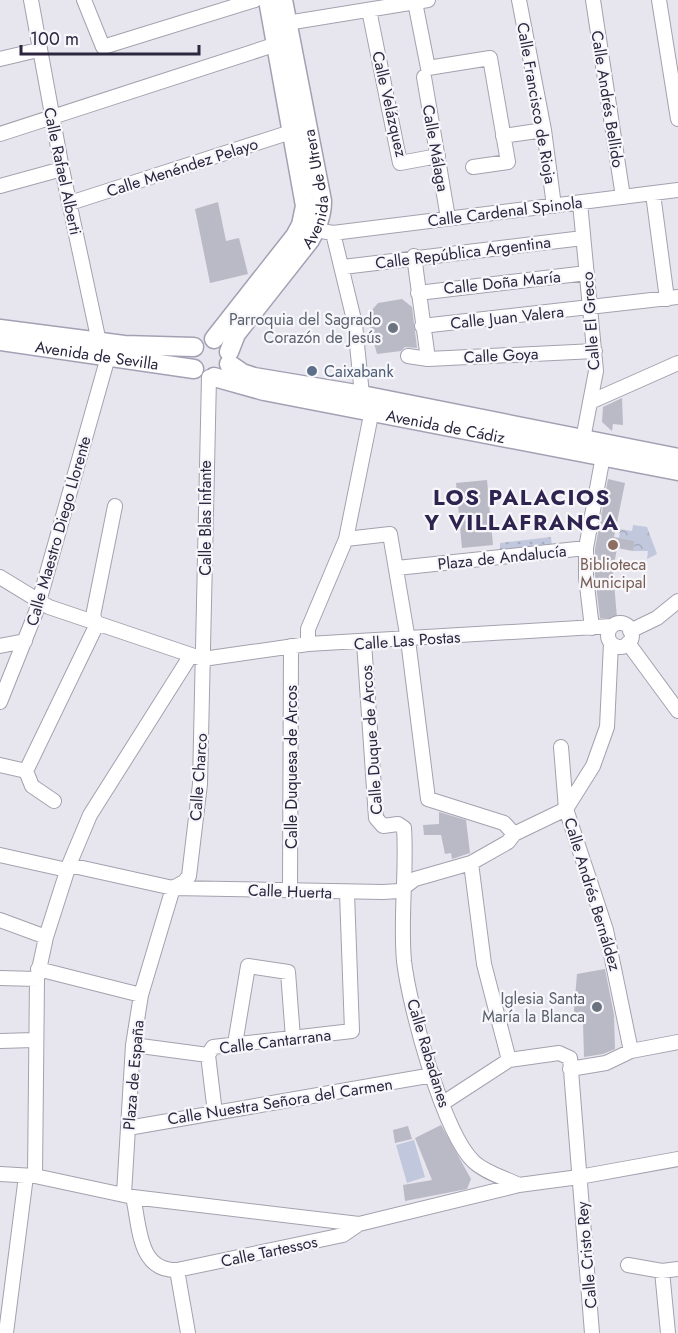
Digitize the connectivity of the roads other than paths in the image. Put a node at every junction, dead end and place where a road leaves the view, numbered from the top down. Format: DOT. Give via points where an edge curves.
graph roads {
  1 [pos="31,0"];
  2 [pos="84,0"];
  3 [pos="255,0"];
  4 [pos="268,0"];
  5 [pos="283,0"];
  6 [pos="519,0"];
  7 [pos="593,0"];
  8 [pos="659,0"];
  9 [pos="422,1"];
  10 [pos="369,10"];
  11 [pos="287,23"];
  12 [pos="277,44"];
  13 [pos="38,50"];
  14 [pos="0,59"];
  15 [pos="424,77"];
  16 [pos="52,118"];
  17 [pos="678,119"];
  18 [pos="544,130"];
  19 [pos="294,131"];
  20 [pos="0,134"];
  21 [pos="503,136"];
  22 [pos="438,156"];
  23 [pos="473,167"];
  24 [pos="62,169"];
  25 [pos="0,186"];
  26 [pos="678,190"];
  27 [pos="653,194"];
  28 [pos="623,197"];
  29 [pos="70,203"];
  30 [pos="580,203"];
  31 [pos="554,206"];
  32 [pos="448,218"];
  33 [pos="324,231"];
  34 [pos="583,238"];
  35 [pos="414,256"];
  36 [pos="343,267"];
  37 [pos="587,273"];
  38 [pos="418,293"];
  39 [pos="672,298"];
  40 [pos="592,308"];
  41 [pos="422,326"];
  42 [pos="0,328"];
  43 [pos="214,339"];
  44 [pos="0,341"];
  45 [pos="194,347"];
  46 [pos="104,349"];
  47 [pos="595,351"];
  48 [pos="408,356"];
  49 [pos="229,358"];
  50 [pos="428,358"];
  51 [pos="678,363"];
  52 [pos="206,374"];
  53 [pos="590,402"];
  54 [pos="367,403"];
  55 [pos="583,439"];
  56 [pos="603,456"];
  57 [pos="678,458"];
  58 [pos="678,471"];
  59 [pos="115,506"];
  60 [pos="346,539"];
  61 [pos="586,548"];
  62 [pos="397,568"];
  63 [pos="0,577"];
  64 [pos="39,601"];
  65 [pos="678,601"];
  66 [pos="97,624"];
  67 [pos="612,626"];
  68 [pos="592,628"];
  69 [pos="629,637"];
  70 [pos="408,640"];
  71 [pos="26,641"];
  72 [pos="364,642"];
  73 [pos="611,643"];
  74 [pos="308,644"];
  75 [pos="291,645"];
  76 [pos="0,646"];
  77 [pos="197,657"];
  78 [pos="0,702"];
  79 [pos="678,711"];
  80 [pos="561,747"];
  81 [pos="0,765"];
  82 [pos="26,771"];
  83 [pos="54,801"];
  84 [pos="566,809"];
  85 [pos="514,834"];
  86 [pos="0,855"];
  87 [pos="471,862"];
  88 [pos="68,867"];
  89 [pos="405,886"];
  90 [pos="173,888"];
  91 [pos="290,889"];
  92 [pos="347,893"];
  93 [pos="0,920"];
  94 [pos="46,937"];
  95 [pos="38,974"];
  96 [pos="0,978"];
  97 [pos="141,995"];
  98 [pos="293,1038"];
  99 [pos="34,1040"];
  100 [pos="0,1041"];
  101 [pos="678,1042"];
  102 [pos="235,1044"];
  103 [pos="133,1046"];
  104 [pos="631,1051"];
  105 [pos="208,1055"];
  106 [pos="509,1060"];
  107 [pos="570,1069"];
  108 [pos="433,1075"];
  109 [pos="443,1103"];
  110 [pos="215,1113"];
  111 [pos="128,1128"];
  112 [pos="678,1159"];
  113 [pos="0,1174"];
  114 [pos="30,1176"];
  115 [pos="579,1177"];
  116 [pos="519,1185"];
  117 [pos="128,1196"];
  118 [pos="359,1224"];
  119 [pos="628,1265"];
  120 [pos="678,1269"];
  121 [pos="177,1270"];
  122 [pos="662,1271"];
  123 [pos="6,1333"];
  124 [pos="188,1333"];
  125 [pos="592,1333"];
  126 [pos="668,1333"];
  1 -- 13 [label="street, Calle Rafael Alberti"];
  2 -- 3 [label="street" via="103,47"];
  4 -- 12 [label="main road, Avenida de Utrera"];
  5 -- 11 [label="main road, Avenida de Utrera"];
  6 -- 18 [label="street, Calle Francisco de Rioja"];
  7 -- 28 [label="street, Calle Andrés Bellido"];
  8 -- 17 [label="street"];
  9 -- 10 [label="street"];
  9 -- 21 [label="street" via="428,68 490,58"];
  10 -- 11 [label="street"];
  10 -- 22 [label="street, Calle Velázquez" via="394,166"];
  11 -- 33 [label="main road, Avenida de Utrera" via="322,201"];
  12 -- 16 [label="street"];
  12 -- 19 [label="main road, Avenida de Utrera"];
  13 -- 14 [label="street"];
  13 -- 16 [label="street, Calle Rafael Alberti"];
  15 -- 22 [label="street, Calle Málaga"];
  16 -- 20 [label="street"];
  16 -- 24 [label="street, Calle Rafael Alberti"];
  18 -- 21 [label="street"];
  18 -- 31 [label="street, Calle Francisco de Rioja"];
  19 -- 29 [label="street, Calle Menéndez Pelayo"];
  19 -- 43 [label="main road, Avenida de Utrera" via="306,199 301,225"];
  21 -- 23 [label="street" via="508,162"];
  22 -- 32 [label="street, Calle Málaga"];
  24 -- 25 [label="street"];
  24 -- 29 [label="street, Calle Rafael Alberti"];
  26 -- 27 [label="street, Calle Cardenal Spinola"];
  27 -- 28 [label="street, Calle Cardenal Spinola"];
  27 -- 39 [label="street"];
  28 -- 30 [label="street, Calle Cardenal Spinola"];
  29 -- 46 [label="street, Calle Rafael Alberti"];
  30 -- 31 [label="street, Calle Cardenal Spinola"];
  30 -- 34 [label="street, Calle El Greco"];
  31 -- 32 [label="street, Calle Cardenal Spinola"];
  32 -- 33 [label="street, Calle Cardenal Spinola"];
  33 -- 36 [label="street"];
  33 -- 49 [label="main road, Avenida de Utrera" via="236,334"];
  34 -- 35 [label="street, Calle República Argentina"];
  34 -- 37 [label="street, Calle El Greco"];
  35 -- 36 [label="street, Calle República Argentina"];
  35 -- 38 [label="street"];
  36 -- 54 [label="street"];
  37 -- 38 [label="street, Calle Doña María"];
  37 -- 40 [label="street, Calle El Greco"];
  38 -- 41 [label="street"];
  39 -- 40 [label="street, Calle Juan Valera"];
  40 -- 41 [label="street, Calle Juan Valera"];
  40 -- 47 [label="street, Calle El Greco"];
  41 -- 50 [label="street"];
  42 -- 46 [label="main road, Avenida de Sevilla"];
  43 -- 45 [label="main road" via="203,340"];
  43 -- 49 [label="main road" via="223,343"];
  44 -- 46 [label="main road, Avenida de Sevilla"];
  45 -- 46 [label="main road, Avenida de Sevilla"];
  45 -- 52 [label="main road" via="191,358"];
  46 -- 52 [label="main road, Avenida de Sevilla"];
  46 -- 64 [label="street, Calle Maestro Diego Llorente"];
  47 -- 50 [label="street, Calle Goya"];
  47 -- 53 [label="street, Calle El Greco"];
  48 -- 50 [label="street, Calle Goya"];
  49 -- 52 [label="main road" via="223,372"];
  49 -- 54 [label="main road, Avenida de Cádiz" via="242,373 254,377"];
  51 -- 53 [label="street"];
  52 -- 54 [label="main road, Avenida de Cádiz" via="253,389"];
  52 -- 77 [label="street, Calle Blas Infante"];
  53 -- 55 [label="street, Calle El Greco"];
  54 -- 55 [label="main road, Avenida de Cádiz"];
  54 -- 56 [label="main road, Avenida de Cádiz"];
  54 -- 60 [label="street"];
  55 -- 57 [label="main road, Avenida de Cádiz"];
  56 -- 58 [label="main road, Avenida de Cádiz"];
  56 -- 61 [label="street, Plaza de Andalucía"];
  59 -- 66 [label="street" via="93,616"];
  60 -- 62 [label="street" via="390,534"];
  60 -- 74 [label="street" via="308,629"];
  61 -- 62 [label="street, Plaza de Andalucía"];
  61 -- 68 [label="street"];
  62 -- 70 [label="street"];
  63 -- 64 [label="street"];
  64 -- 66 [label="street"];
  64 -- 71 [label="street, Calle Maestro Diego Llorente"];
  65 -- 69 [label="street"];
  66 -- 77 [label="street"];
  66 -- 82 [label="street"];
  67 -- 68 [label="street, Calle Las Postas"];
  67 -- 69 [label="street" via="624,624"];
  67 -- 73 [label="street" via="608,636"];
  68 -- 70 [label="street, Calle Las Postas"];
  69 -- 73 [label="street" via="620,647"];
  69 -- 79 [label="street"];
  70 -- 72 [label="street, Calle Las Postas"];
  70 -- 85 [label="street" via="428,799 504,824"];
  71 -- 76 [label="street"];
  71 -- 78 [label="street, Calle Maestro Diego Llorente"];
  72 -- 74 [label="street, Calle Las Postas"];
  72 -- 89 [label="street, Calle Duque de Arcos" via="376,818 382,826 398,824 404,828"];
  73 -- 84 [label="street" via="607,727 593,766"];
  74 -- 75 [label="street, Calle Las Postas"];
  75 -- 77 [label="street, Calle Las Postas"];
  75 -- 91 [label="street, Calle Duquesa de Arcos"];
  77 -- 88 [label="street" via="94,806"];
  77 -- 90 [label="street, Calle Charco" via="200,784 189,873 185,881"];
  80 -- 84 [label="street, Calle Andrés Bernáldez"];
  81 -- 82 [label="street"];
  82 -- 83 [label="street" via="32,786"];
  84 -- 85 [label="street, Calle Huerta"];
  84 -- 104 [label="street, Calle Andrés Bernáldez" via="606,930"];
  85 -- 87 [label="street, Calle Huerta" via="508,842"];
  86 -- 88 [label="street, Calle Huerta"];
  87 -- 89 [label="street, Calle Huerta" via="415,879"];
  87 -- 106 [label="street" via="484,964"];
  88 -- 90 [label="street, Calle Huerta"];
  88 -- 94 [label="street"];
  89 -- 92 [label="street, Calle Huerta" via="399,891"];
  89 -- 108 [label="street, Calle Rabadanes" via="405,968"];
  90 -- 91 [label="street, Calle Huerta"];
  90 -- 97 [label="street, Plaza de España"];
  91 -- 92 [label="street, Calle Huerta"];
  92 -- 98 [label="street, Calle Cantarrana" via="352,1031"];
  93 -- 94 [label="street"];
  94 -- 95 [label="street"];
  95 -- 96 [label="street"];
  95 -- 97 [label="street"];
  95 -- 99 [label="street"];
  97 -- 103 [label="street, Plaza de España"];
  98 -- 102 [label="street, Calle Cantarrana"];
  98 -- 102 [label="street" via="288,972 248,966"];
  99 -- 100 [label="street"];
  99 -- 114 [label="street"];
  101 -- 104 [label="street"];
  102 -- 105 [label="street, Calle Cantarrana" via="213,1047"];
  103 -- 105 [label="street"];
  103 -- 111 [label="street, Plaza de España"];
  104 -- 107 [label="street" via="606,1063"];
  105 -- 110 [label="street"];
  106 -- 107 [label="street" via="559,1053 570,1058"];
  106 -- 109 [label="street"];
  107 -- 115 [label="street, Calle Cristo Rey"];
  108 -- 109 [label="street, Calle Rabadanes"];
  108 -- 110 [label="street, Calle Nuestra Señora del Carmen"];
  109 -- 116 [label="street, Calle Rabadanes" via="458,1140 472,1160"];
  110 -- 111 [label="street, Calle Nuestra Señora del Carmen"];
  111 -- 117 [label="street, Plaza de España"];
  112 -- 115 [label="street"];
  113 -- 114 [label="street"];
  114 -- 117 [label="street"];
  114 -- 123 [label="street"];
  115 -- 116 [label="street"];
  115 -- 125 [label="street, Calle Cristo Rey"];
  116 -- 118 [label="street"];
  117 -- 118 [label="street"];
  117 -- 121 [label="street, Plaza de España" via="147,1257 159,1268"];
  118 -- 121 [label="street, Calle Tartessos" via="343,1235"];
  119 -- 122 [label="street"];
  120 -- 122 [label="street"];
  121 -- 124 [label="street"];
  122 -- 126 [label="street"];
}
